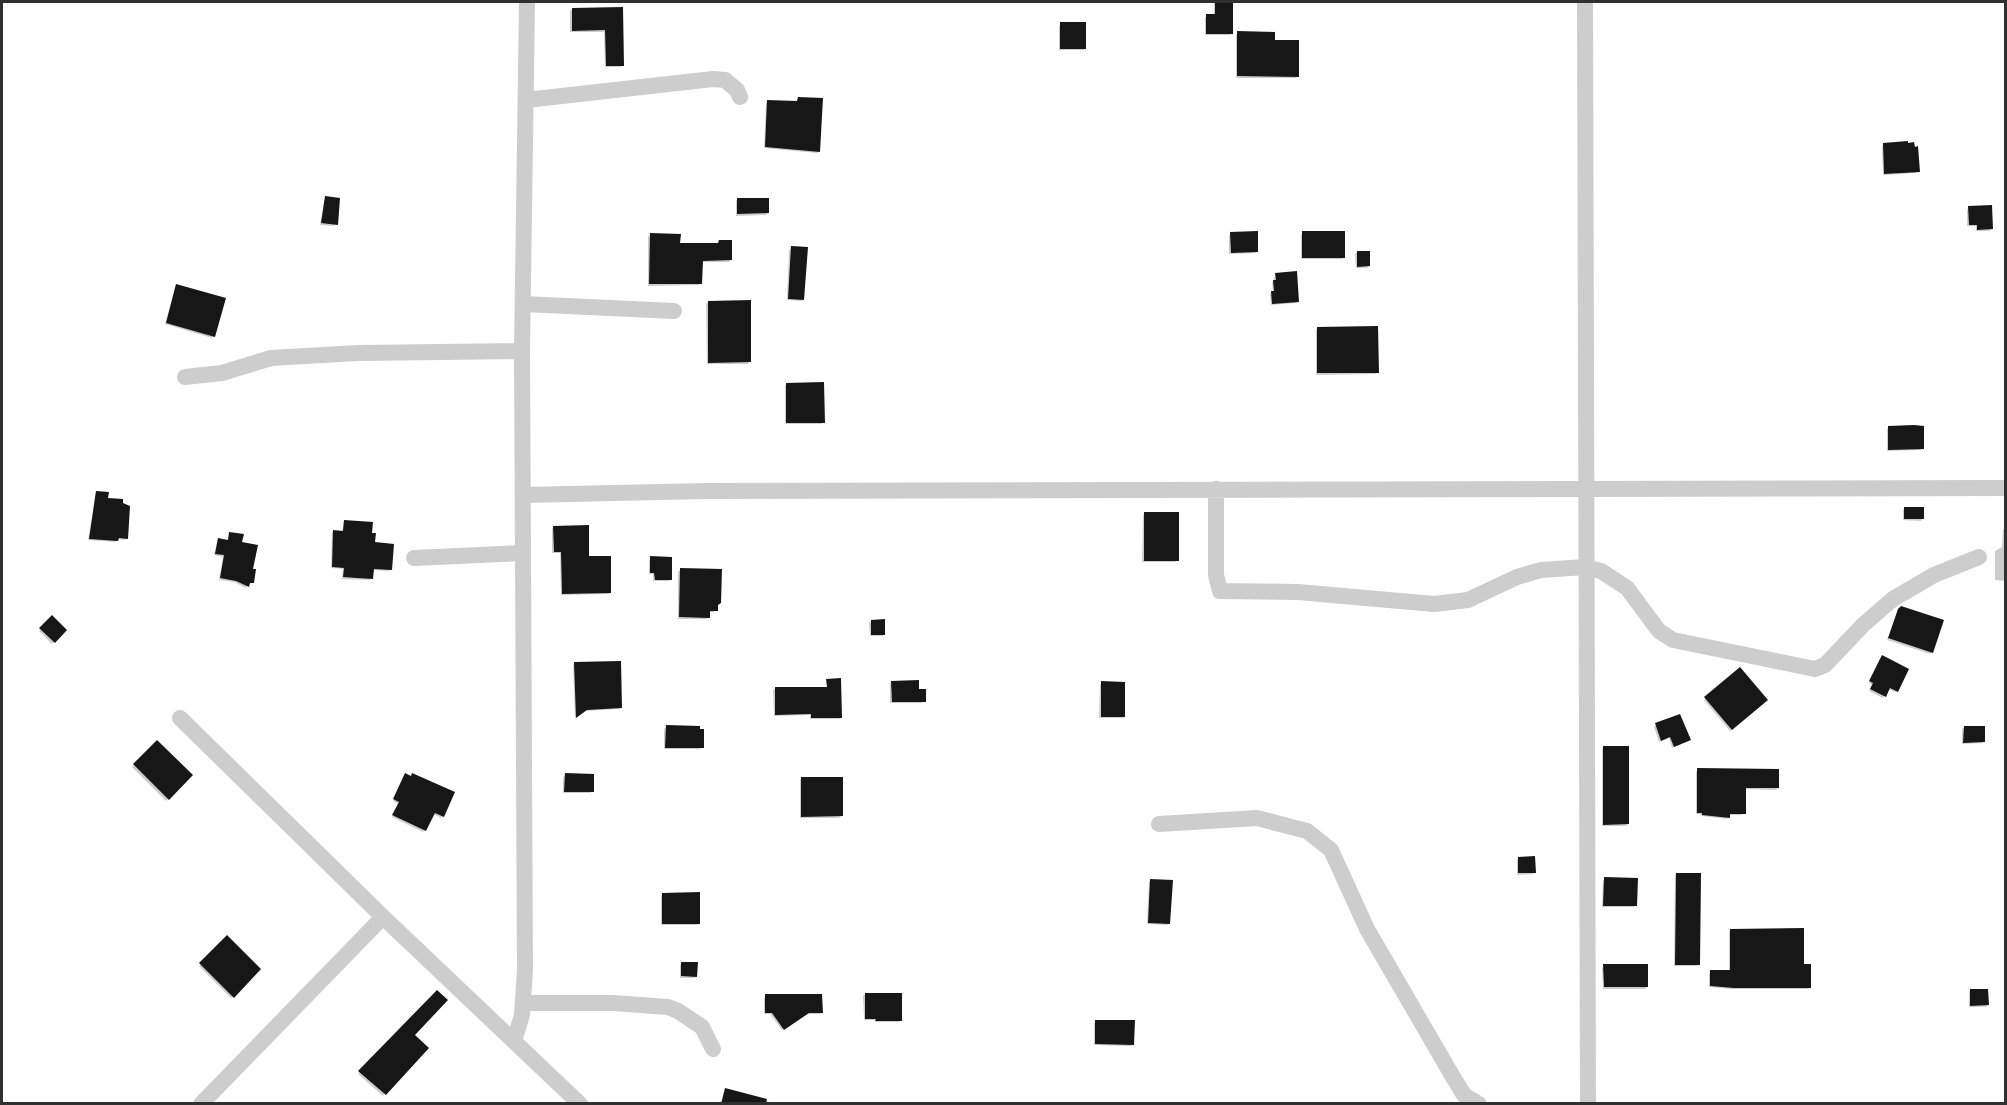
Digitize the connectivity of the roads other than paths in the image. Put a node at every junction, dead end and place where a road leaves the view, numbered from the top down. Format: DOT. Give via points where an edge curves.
graph roads {
  1 [pos="527,2"];
  2 [pos="1585,2"];
  3 [pos="740,97"];
  4 [pos="526,100"];
  5 [pos="524,304"];
  6 [pos="674,311"];
  7 [pos="522,351"];
  8 [pos="185,377"];
  9 [pos="2006,488"];
  10 [pos="1216,489"];
  11 [pos="1585,489"];
  12 [pos="523,495"];
  13 [pos="523,553"];
  14 [pos="1979,557"];
  15 [pos="414,558"];
  16 [pos="1585,567"];
  17 [pos="180,718"];
  18 [pos="1158,824"];
  19 [pos="383,916"];
  20 [pos="523,1003"];
  21 [pos="514,1041"];
  22 [pos="713,1049"];
  23 [pos="201,1104"];
  24 [pos="580,1104"];
  25 [pos="1479,1104"];
  26 [pos="1588,1104"];
  1 -- 4 [label="street"];
  2 -- 11 [label="street"];
  3 -- 4 [label="street" via="725,80 713,79"];
  4 -- 5 [label="street"];
  5 -- 6 [label="street"];
  5 -- 7 [label="street"];
  7 -- 8 [label="street" via="271,358 222,373"];
  7 -- 12 [label="street"];
  9 -- 11 [label="street"];
  10 -- 11 [label="street"];
  10 -- 12 [label="street"];
  10 -- 16 [label="street" via="1216,575 1220,591 1298,592 1434,604 1468,600 1541,570"];
  11 -- 16 [label="street"];
  12 -- 13 [label="street"];
  13 -- 15 [label="street"];
  13 -- 20 [label="street"];
  14 -- 16 [label="street" via="1934,575 1893,599 1815,669 1673,640 1659,631 1627,588 1601,571"];
  16 -- 26 [label="street"];
  17 -- 19 [label="street"];
  18 -- 25 [label="street" via="1257,818 1307,831 1330,850 1367,929 1453,1077 1464,1095"];
  19 -- 21 [label="street"];
  19 -- 23 [label="street"];
  20 -- 21 [label="street"];
  20 -- 22 [label="street" via="668,1007 702,1027"];
  21 -- 24 [label="street"];
}
